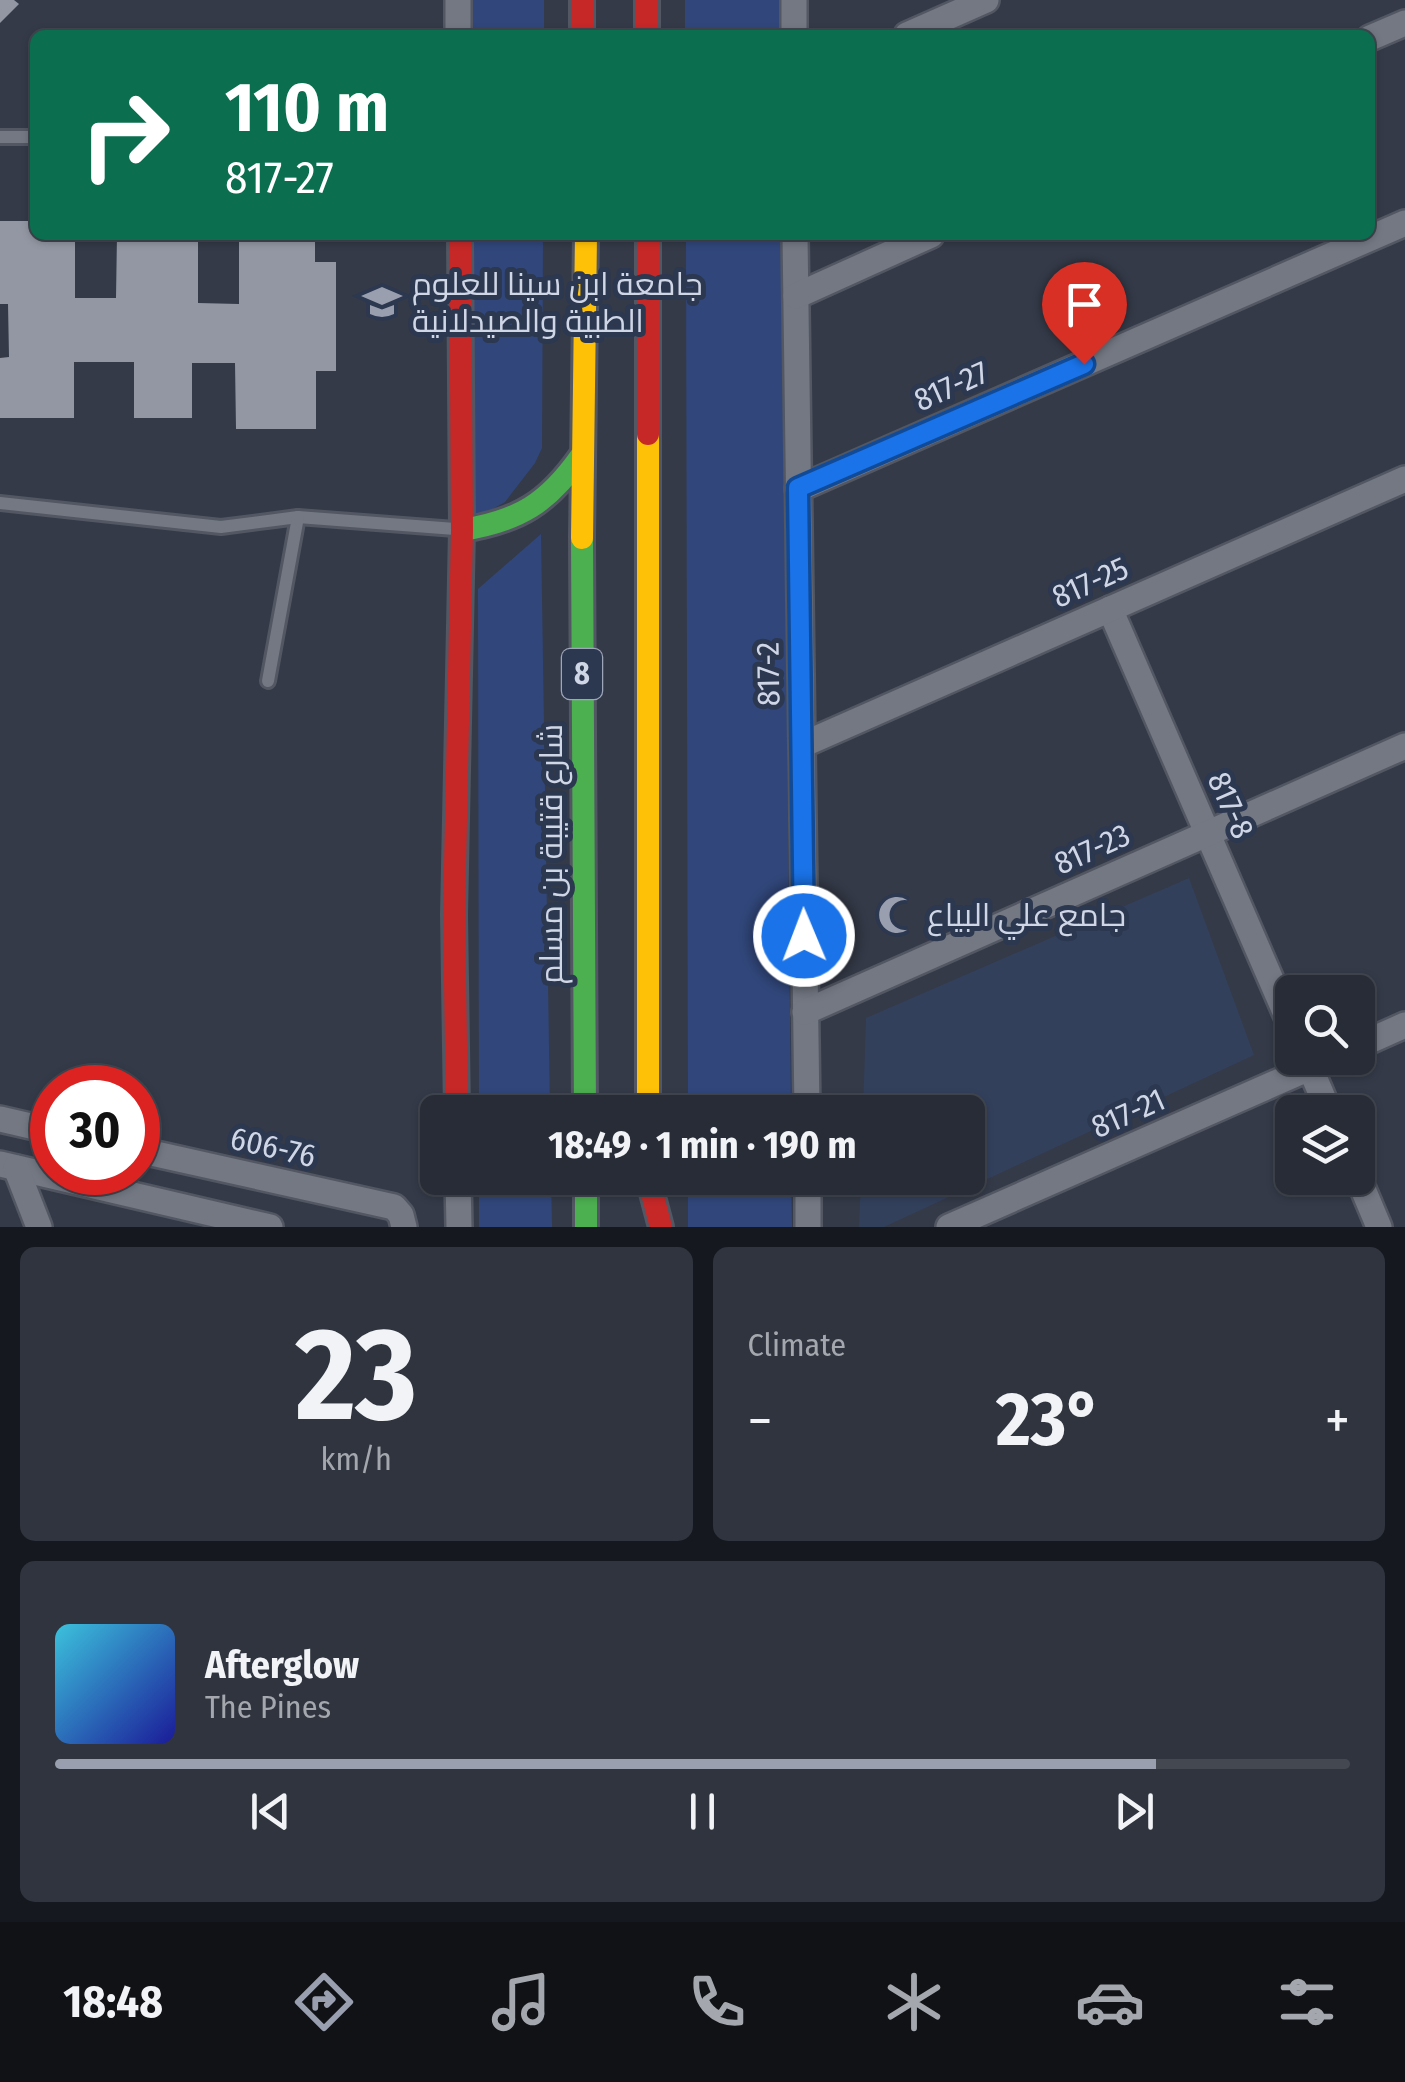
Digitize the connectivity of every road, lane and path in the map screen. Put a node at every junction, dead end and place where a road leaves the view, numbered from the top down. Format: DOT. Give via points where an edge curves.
graph roads {
  1 [pos="458,0"];
  2 [pos="582,0"];
  3 [pos="647,0"];
  4 [pos="794,0"];
  5 [pos="986,0"];
  6 [pos="1401,19"];
  7 [pos="458,30"];
  8 [pos="582,30"];
  9 [pos="647,30"];
  10 [pos="794,30"];
  11 [pos="918,30"];
  12 [pos="1375,35"];
  13 [pos="30,136"];
  14 [pos="0,137"];
  15 [pos="1405,222"];
  16 [pos="1375,235"];
  17 [pos="460,240"];
  18 [pos="586,240"];
  19 [pos="648,240"];
  20 [pos="795,240"];
  21 [pos="921,240"];
  22 [pos="1364,240"];
  23 [pos="796,296"];
  24 [pos="581,456"];
  25 [pos="1405,479"];
  26 [pos="798,488"];
  27 [pos="0,502"];
  28 [pos="298,516"];
  29 [pos="462,530"];
  30 [pos="1110,609"];
  31 [pos="268,681"];
  32 [pos="802,745"];
  33 [pos="1405,746"];
  34 [pos="1208,834"];
  35 [pos="1275,989"];
  36 [pos="805,1012"];
  37 [pos="1405,1026"];
  38 [pos="1375,1039"];
  39 [pos="1285,1075"];
  40 [pos="457,1095"];
  41 [pos="586,1095"];
  42 [pos="648,1095"];
  43 [pos="807,1095"];
  44 [pos="0,1119"];
  45 [pos="30,1126"];
  46 [pos="160,1156"];
  47 [pos="8,1166"];
  48 [pos="458,1195"];
  49 [pos="586,1195"];
  50 [pos="648,1195"];
  51 [pos="653,1195"];
  52 [pos="808,1195"];
  53 [pos="1366,1195"];
  54 [pos="399,1217"];
  55 [pos="256,1225"];
  56 [pos="39,1227"];
  57 [pos="459,1227"];
  58 [pos="586,1227"];
  59 [pos="648,1227"];
  60 [pos="661,1227"];
  61 [pos="808,1227"];
  62 [pos="949,1227"];
  63 [pos="1379,1227"];
  1 -- 7 [label="street"];
  2 -- 8 [label="main road"];
  3 -- 9 [label="main road"];
  4 -- 10 [label="street"];
  5 -- 11 [label="street"];
  6 -- 12 [label="street"];
  13 -- 14 [label="lane"];
  15 -- 16 [label="street, 817-27"];
  17 -- 29 [label="main road"];
  18 -- 24 [label="main road, شارع قتيبة بن مسلم / 8"];
  19 -- 42 [label="main road, 8"];
  20 -- 23 [label="street, 817-2"];
  21 -- 23 [label="street"];
  22 -- 26 [label="street, 817-27"];
  23 -- 26 [label="street, 817-2"];
  24 -- 29 [label="main road" via="544,501 505,522"];
  24 -- 41 [label="main road, شارع قتيبة بن مسلم / 8"];
  25 -- 30 [label="street, 817-25"];
  26 -- 32 [label="street, 817-2"];
  27 -- 28 [label="lane" via="221,527"];
  28 -- 29 [label="lane"];
  28 -- 31 [label="lane"];
  29 -- 40 [label="main road"];
  30 -- 32 [label="street, 817-25"];
  30 -- 34 [label="street, 817-8"];
  32 -- 36 [label="street, 817-2"];
  33 -- 34 [label="street, 817-23"];
  34 -- 35 [label="street, 817-8"];
  34 -- 36 [label="street, 817-23"];
  36 -- 43 [label="street, 817-2"];
  37 -- 38 [label="street"];
  39 -- 62 [label="street, 817-21"];
  44 -- 45 [label="street"];
  46 -- 54 [label="street, 606-76"];
  47 -- 55 [label="street"];
  47 -- 56 [label="street"];
  48 -- 57 [label="street"];
  49 -- 58 [label="main road"];
  50 -- 59 [label="main road"];
  51 -- 60 [label="main road"];
  52 -- 61 [label="street"];
  53 -- 63 [label="street"];
}
